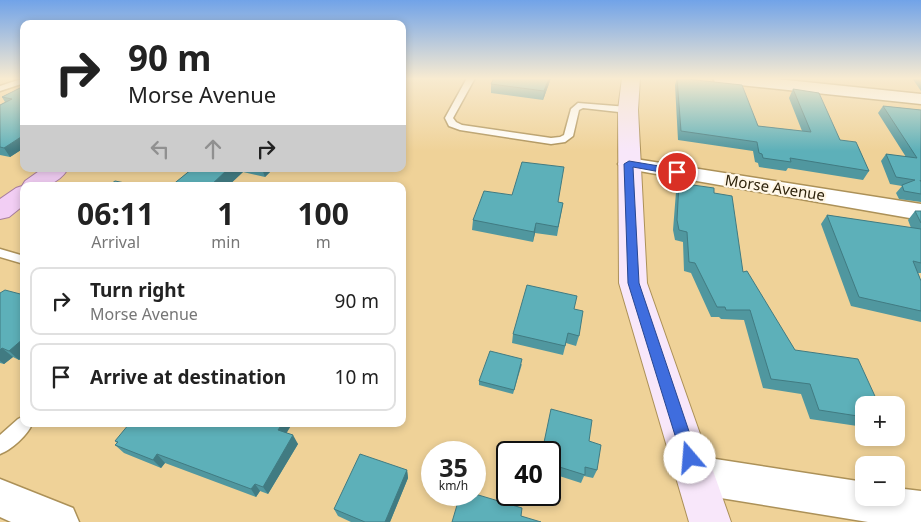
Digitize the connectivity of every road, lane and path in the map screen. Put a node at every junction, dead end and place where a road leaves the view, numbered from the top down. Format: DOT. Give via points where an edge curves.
graph roads {
  1 [pos="458,102"];
  2 [pos="629,102"];
  3 [pos="628,110"];
  4 [pos="629,164"];
  5 [pos="53,172"];
  6 [pos="39,182"];
  7 [pos="20,196"];
  8 [pos="0,211"];
  9 [pos="921,212"];
  10 [pos="0,253"];
  11 [pos="20,259"];
  12 [pos="21,427"];
  13 [pos="0,446"];
  14 [pos="696,475"];
  15 [pos="0,498"];
  16 [pos="921,511"];
  17 [pos="59,522"];
  18 [pos="710,522"];
  1 -- 3 [label="lane" via="449,118 452,124 551,141 568,136 575,109 581,105"];
  2 -- 3 [label="street"];
  3 -- 4 [label="street"];
  4 -- 9 [label="street, Morse Avenue"];
  4 -- 14 [label="street" via="634,283"];
  5 -- 6 [label="main road"];
  7 -- 8 [label="main road"];
  10 -- 11 [label="lane"];
  12 -- 13 [label="lane"];
  14 -- 16 [label="street"];
  14 -- 18 [label="street"];
  15 -- 17 [label="street"];
}
